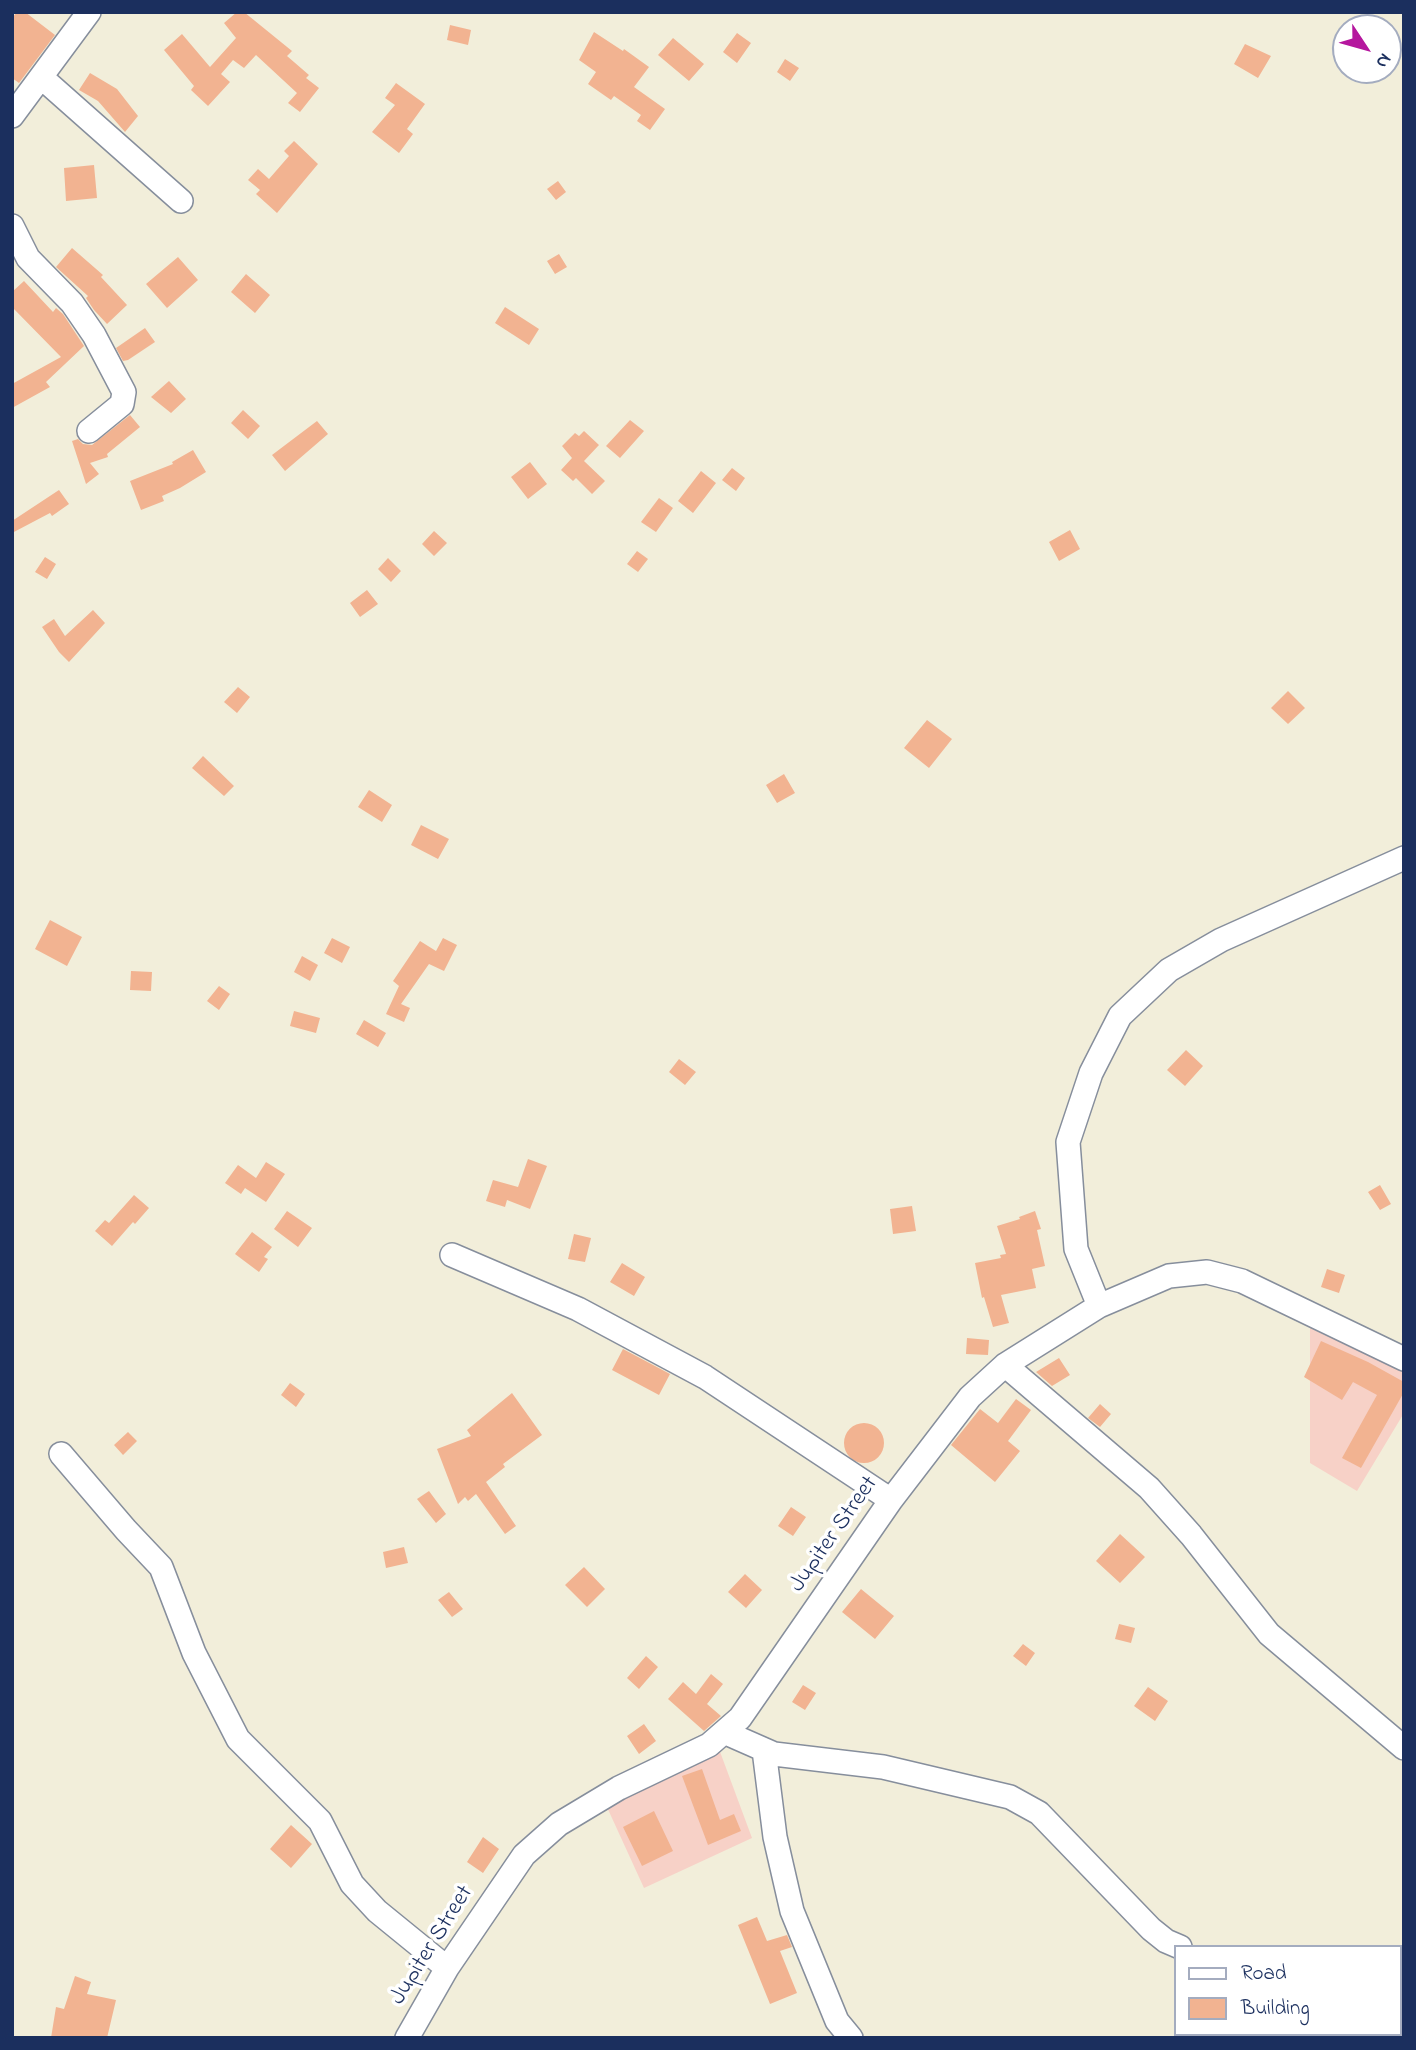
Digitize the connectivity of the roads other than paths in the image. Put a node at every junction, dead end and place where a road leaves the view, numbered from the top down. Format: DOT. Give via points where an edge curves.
graph roads {
  1 [pos="89,12"];
  2 [pos="41,77"];
  3 [pos="12,116"];
  4 [pos="181,201"];
  5 [pos="12,226"];
  6 [pos="89,431"];
  7 [pos="1404,858"];
  8 [pos="452,1255"];
  9 [pos="1099,1306"];
  10 [pos="1404,1359"];
  11 [pos="1005,1364"];
  12 [pos="61,1454"];
  13 [pos="891,1500"];
  14 [pos="724,1732"];
  15 [pos="1404,1748"];
  16 [pos="764,1751"];
  17 [pos="1175,1945"];
  18 [pos="447,1968"];
  19 [pos="407,2038"];
  20 [pos="851,2038"];
  1 -- 2 [label="street"];
  2 -- 3 [label="street"];
  2 -- 4 [label="street"];
  5 -- 6 [label="street" via="29,258 72,303 94,335 124,392 122,404"];
  7 -- 9 [label="street" via="1221,940 1169,970 1121,1016 1091,1073 1068,1142 1076,1249"];
  8 -- 13 [label="street" via="578,1309 705,1377"];
  9 -- 10 [label="street, Jupiter Street" via="1169,1276 1207,1272 1242,1281"];
  9 -- 11 [label="street, Jupiter Street"];
  11 -- 13 [label="street, Jupiter Street" via="970,1396"];
  11 -- 15 [label="street" via="1149,1488 1269,1634"];
  12 -- 18 [label="street" via="161,1567 194,1653 238,1739 320,1821 352,1884 377,1911"];
  13 -- 14 [label="street, Jupiter Street" via="740,1718"];
  14 -- 16 [label="street"];
  14 -- 18 [label="street, Jupiter Street" via="709,1745 619,1788 559,1824 524,1855"];
  16 -- 17 [label="street" via="883,1767 1010,1797 1039,1813 1151,1929"];
  16 -- 20 [label="street" via="775,1837 792,1911 837,2021"];
  18 -- 19 [label="street, Jupiter Street"];
}
